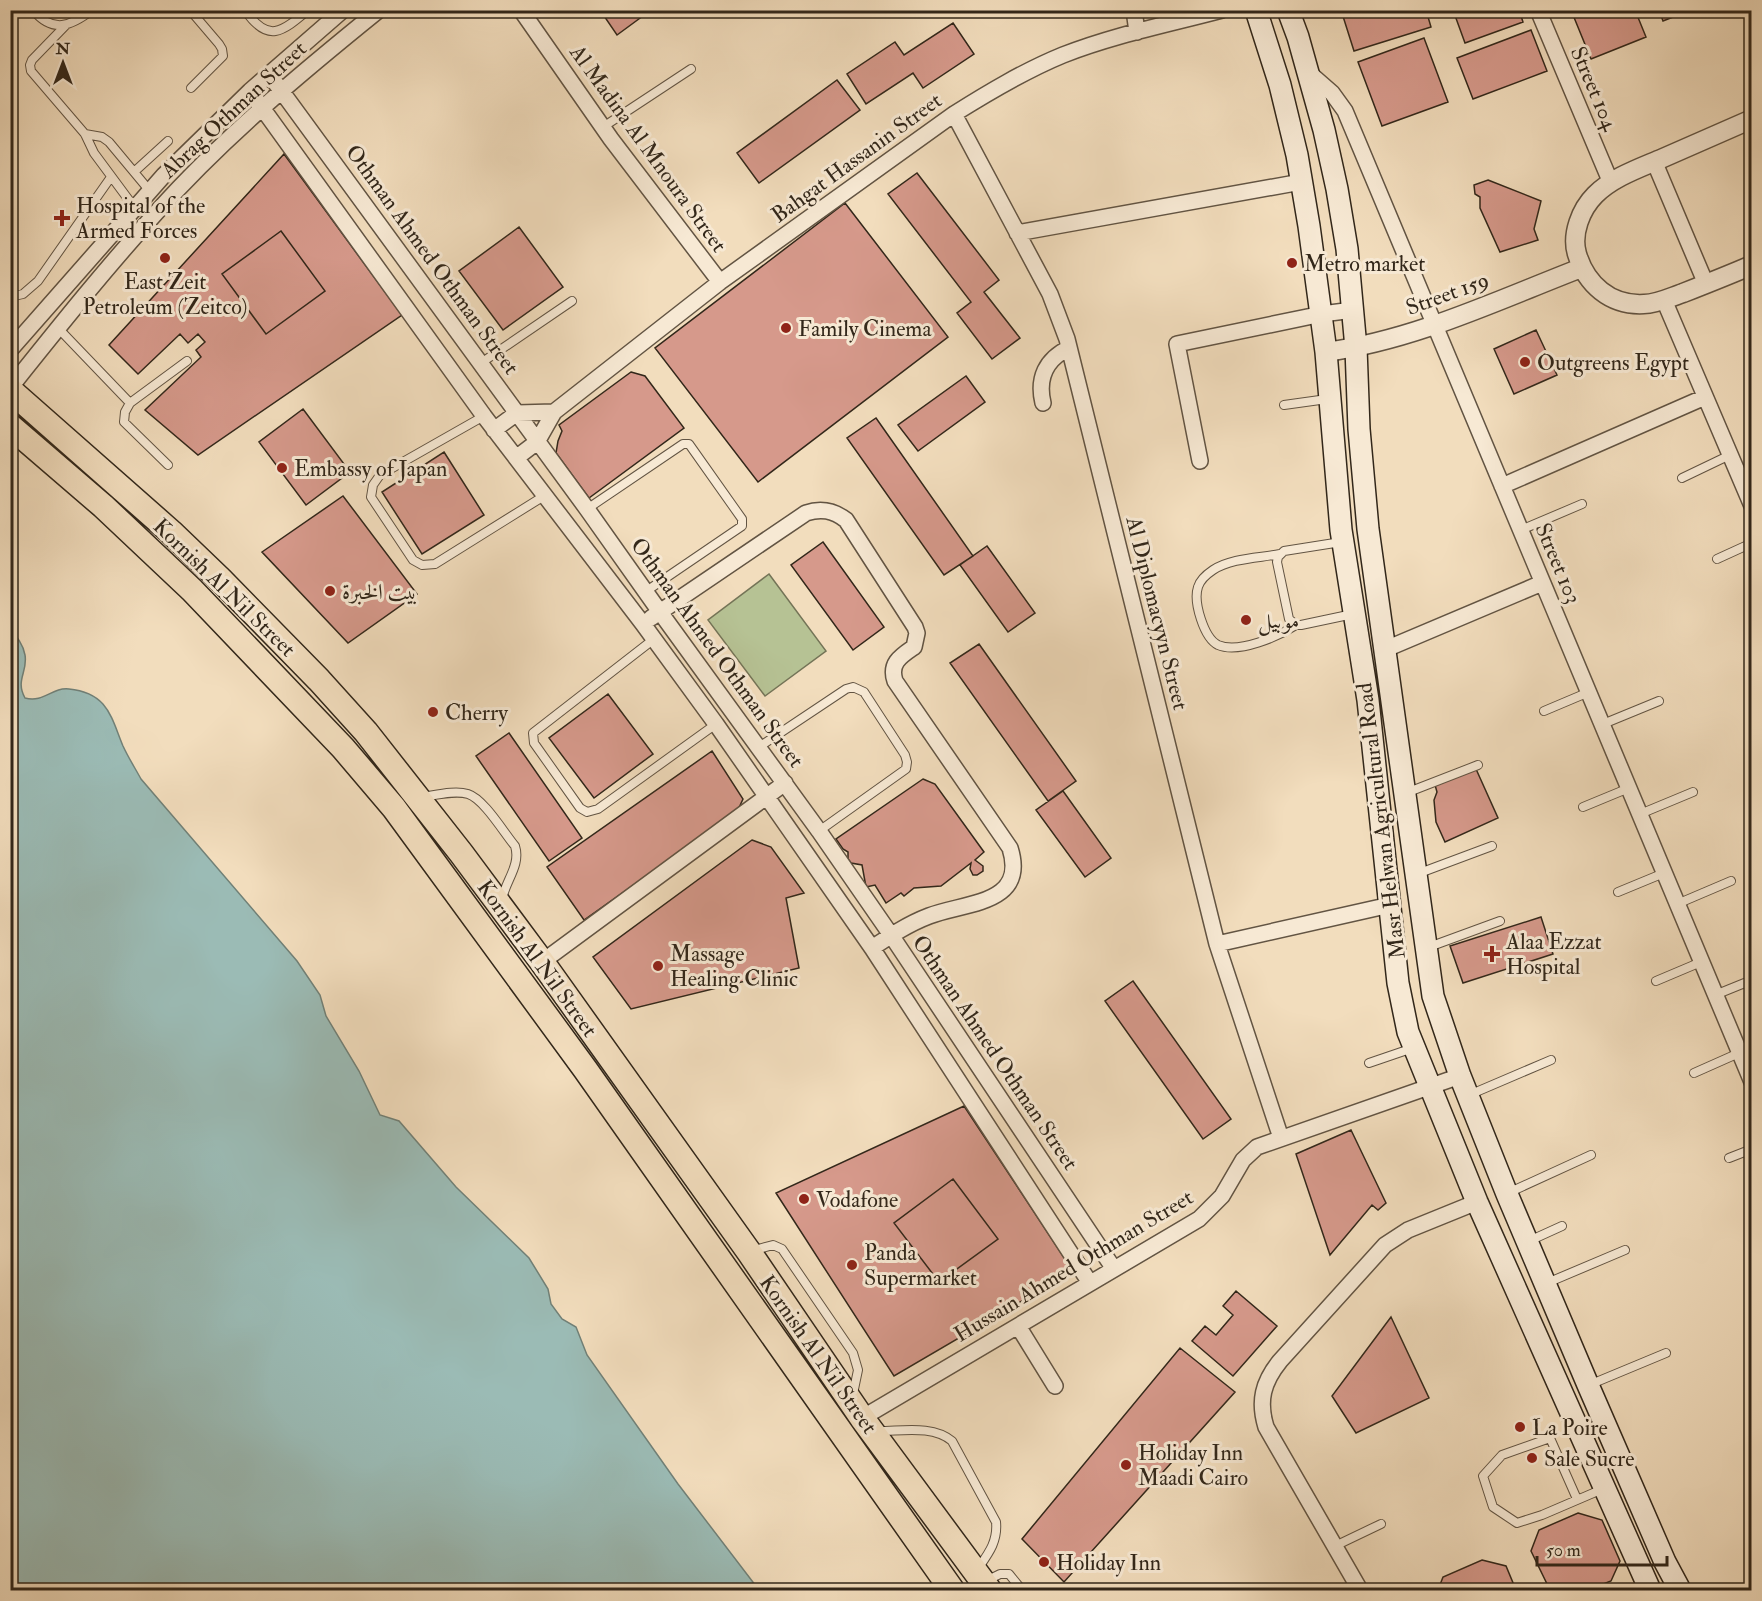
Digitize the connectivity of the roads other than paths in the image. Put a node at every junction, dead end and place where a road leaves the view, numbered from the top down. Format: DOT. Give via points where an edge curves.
graph roads {
  1 [pos="33,10"];
  2 [pos="92,10"];
  3 [pos="190,10"];
  4 [pos="245,10"];
  5 [pos="308,10"];
  6 [pos="344,10"];
  7 [pos="379,10"];
  8 [pos="522,10"];
  9 [pos="1134,10"];
  10 [pos="1222,10"];
  11 [pos="1256,10"];
  12 [pos="1288,10"];
  13 [pos="1538,10"];
  14 [pos="65,26"];
  15 [pos="1137,32"];
  16 [pos="691,69"];
  17 [pos="1308,72"];
  18 [pos="269,74"];
  19 [pos="191,88"];
  20 [pos="250,90"];
  21 [pos="283,90"];
  22 [pos="263,107"];
  23 [pos="954,114"];
  24 [pos="1752,120"];
  25 [pos="603,127"];
  26 [pos="85,134"];
  27 [pos="168,141"];
  28 [pos="1654,161"];
  29 [pos="134,172"];
  30 [pos="111,177"];
  31 [pos="1301,182"];
  32 [pos="1611,183"];
  33 [pos="142,199"];
  34 [pos="157,212"];
  35 [pos="1017,234"];
  36 [pos="1752,265"];
  37 [pos="1581,268"];
  38 [pos="720,282"];
  39 [pos="1706,284"];
  40 [pos="10,297"];
  41 [pos="1664,300"];
  42 [pos="572,301"];
  43 [pos="1353,310"];
  44 [pos="1322,314"];
  45 [pos="1434,326"];
  46 [pos="58,328"];
  47 [pos="1069,348"];
  48 [pos="1356,348"];
  49 [pos="10,350"];
  50 [pos="1326,352"];
  51 [pos="187,361"];
  52 [pos="481,363"];
  53 [pos="10,389"];
  54 [pos="1705,397"];
  55 [pos="1330,399"];
  56 [pos="130,403"];
  57 [pos="1043,403"];
  58 [pos="1284,405"];
  59 [pos="554,411"];
  60 [pos="517,413"];
  61 [pos="484,416"];
  62 [pos="10,426"];
  63 [pos="494,430"];
  64 [pos="537,442"];
  65 [pos="1730,456"];
  66 [pos="516,458"];
  67 [pos="1200,461"];
  68 [pos="168,465"];
  69 [pos="1682,478"];
  70 [pos="1502,486"];
  71 [pos="544,496"];
  72 [pos="1750,500"];
  73 [pos="1582,504"];
  74 [pos="588,509"];
  75 [pos="1521,530"];
  76 [pos="1343,542"];
  77 [pos="1752,543"];
  78 [pos="1280,554"];
  79 [pos="1717,559"];
  80 [pos="1542,583"];
  81 [pos="645,592"];
  82 [pos="660,612"];
  83 [pos="1353,614"];
  84 [pos="643,624"];
  85 [pos="1296,625"];
  86 [pos="654,639"];
  87 [pos="1386,649"];
  88 [pos="1589,692"];
  89 [pos="1659,701"];
  90 [pos="1544,711"];
  91 [pos="716,724"];
  92 [pos="1603,724"];
  93 [pos="759,747"];
  94 [pos="1478,765"];
  95 [pos="785,783"];
  96 [pos="1629,788"];
  97 [pos="1693,792"];
  98 [pos="1404,793"];
  99 [pos="419,797"];
  100 [pos="767,797"];
  101 [pos="1583,807"];
  102 [pos="1640,814"];
  103 [pos="819,831"];
  104 [pos="1492,846"];
  105 [pos="1664,873"];
  106 [pos="1416,874"];
  107 [pos="1731,881"];
  108 [pos="1618,892"];
  109 [pos="1677,904"];
  110 [pos="1390,905"];
  111 [pos="501,906"];
  112 [pos="1500,921"];
  113 [pos="891,934"];
  114 [pos="1217,944"];
  115 [pos="872,948"];
  116 [pos="1425,948"];
  117 [pos="542,962"];
  118 [pos="1701,962"];
  119 [pos="1752,980"];
  120 [pos="1656,981"];
  121 [pos="1715,995"];
  122 [pos="1413,1048"];
  123 [pos="1740,1053"];
  124 [pos="1551,1060"];
  125 [pos="1369,1063"];
  126 [pos="1694,1073"];
  127 [pos="1752,1082"];
  128 [pos="1464,1086"];
  129 [pos="1429,1087"];
  130 [pos="999,1096"];
  131 [pos="977,1109"];
  132 [pos="1281,1138"];
  133 [pos="1752,1149"];
  134 [pos="1591,1155"];
  135 [pos="1729,1158"];
  136 [pos="1507,1194"];
  137 [pos="1477,1202"];
  138 [pos="1562,1226"];
  139 [pos="1527,1242"];
  140 [pos="1624,1250"];
  141 [pos="1114,1269"];
  142 [pos="1090,1283"];
  143 [pos="1545,1284"];
  144 [pos="1018,1326"];
  145 [pos="1666,1353"];
  146 [pos="1587,1385"];
  147 [pos="1055,1386"];
  148 [pos="861,1417"];
  149 [pos="1606,1488"];
  150 [pos="1577,1499"];
  151 [pos="1381,1524"];
  152 [pos="1335,1546"];
  153 [pos="982,1582"];
  154 [pos="952,1590"];
  155 [pos="1022,1590"];
  156 [pos="1360,1590"];
  157 [pos="1650,1590"];
  158 [pos="1680,1590"];
  1 -- 14 [label="lane" via="39,18"];
  2 -- 14 [label="lane"];
  3 -- 19 [label="lane" via="219,44 223,56"];
  4 -- 5 [label="lane" via="263,31 275,32"];
  6 -- 18 [label="street, Abrag Othman Street"];
  7 -- 21 [label="street, Abrag Othman Street"];
  8 -- 25 [label="street, Al Madina Al Mnoura Street"];
  9 -- 15 [label="street"];
  10 -- 15 [label="street, Bahgat Hassanin Street"];
  11 -- 31 [label="main road, Masr Helwan Agricultural Road" via="1280,85"];
  12 -- 17 [label="main road, Masr Helwan Agricultural Road"];
  13 -- 32 [label="street, Street 104"];
  14 -- 26 [label="lane" via="32,60 31,71"];
  15 -- 23 [label="street, Bahgat Hassanin Street" via="1063,55 1025,72"];
  16 -- 25 [label="lane"];
  17 -- 43 [label="main road, Masr Helwan Agricultural Road" via="1337,189"];
  17 -- 45 [label="street, Street 103" via="1345,111"];
  18 -- 20 [label="street, Abrag Othman Street"];
  18 -- 21 [label="street, Othman Ahmed Othman Street"];
  20 -- 22 [label="street, Othman Ahmed Othman Street"];
  20 -- 33 [label="street, Abrag Othman Street"];
  21 -- 22 [label="street, Abrag Othman Street"];
  21 -- 52 [label="street, Othman Ahmed Othman Street"];
  22 -- 34 [label="street, Abrag Othman Street"];
  22 -- 61 [label="street, Othman Ahmed Othman Street"];
  23 -- 35 [label="street, Al Diplomacyyn Street"];
  23 -- 38 [label="street, Bahgat Hassanin Street"];
  24 -- 28 [label="street"];
  25 -- 38 [label="street, Al Madina Al Mnoura Street"];
  26 -- 29 [label="lane" via="109,142"];
  26 -- 30 [label="lane"];
  27 -- 29 [label="lane"];
  28 -- 32 [label="street"];
  28 -- 39 [label="street"];
  29 -- 33 [label="lane"];
  30 -- 33 [label="lane"];
  30 -- 40 [label="lane" via="38,281 23,294"];
  31 -- 35 [label="street"];
  31 -- 44 [label="main road, Masr Helwan Agricultural Road"];
  32 -- 37 [label="street" via="1583,210 1576,229 1575,249"];
  33 -- 34 [label="street"];
  33 -- 49 [label="street, Abrag Othman Street"];
  34 -- 46 [label="street, Abrag Othman Street"];
  35 -- 47 [label="street, Al Diplomacyyn Street" via="1050,294"];
  36 -- 39 [label="street"];
  37 -- 41 [label="street" via="1592,284 1616,300 1645,304"];
  37 -- 45 [label="street, Street 159"];
  38 -- 59 [label="street, Bahgat Hassanin Street"];
  39 -- 41 [label="street"];
  41 -- 54 [label="street"];
  42 -- 52 [label="lane"];
  43 -- 44 [label="street"];
  43 -- 48 [label="main road, Masr Helwan Agricultural Road"];
  44 -- 50 [label="main road, Masr Helwan Agricultural Road"];
  44 -- 67 [label="street" via="1178,344"];
  45 -- 48 [label="street, Street 159"];
  45 -- 70 [label="street, Street 103"];
  46 -- 53 [label="street, Abrag Othman Street"];
  46 -- 56 [label="lane"];
  47 -- 57 [label="street" via="1059,352 1044,370"];
  47 -- 114 [label="street, Al Diplomacyyn Street"];
  48 -- 50 [label="street, Street 159"];
  48 -- 87 [label="main road, Masr Helwan Agricultural Road" via="1363,479"];
  50 -- 55 [label="main road, Masr Helwan Agricultural Road"];
  51 -- 56 [label="lane"];
  52 -- 60 [label="street, Othman Ahmed Othman Street"];
  53 -- 99 [label="highway, Kornish Al Nil Street" via="171,532 253,611 327,688"];
  54 -- 65 [label="street"];
  54 -- 70 [label="street"];
  55 -- 58 [label="lane"];
  55 -- 76 [label="main road, Masr Helwan Agricultural Road"];
  56 -- 68 [label="lane" via="123,423"];
  59 -- 60 [label="street"];
  59 -- 64 [label="street, Bahgat Hassanin Street"];
  60 -- 63 [label="street"];
  60 -- 64 [label="street, Othman Ahmed Othman Street"];
  61 -- 63 [label="street, Othman Ahmed Othman Street"];
  61 -- 71 [label="lane" via="380,475 373,485 371,497 413,560 422,566 435,564"];
  62 -- 154 [label="highway, Kornish Al Nil Street" via="192,590 336,740 394,808 585,1069"];
  63 -- 66 [label="street, Othman Ahmed Othman Street"];
  64 -- 66 [label="street"];
  64 -- 74 [label="street, Othman Ahmed Othman Street"];
  65 -- 69 [label="lane"];
  65 -- 72 [label="street"];
  66 -- 71 [label="street, Othman Ahmed Othman Street"];
  70 -- 75 [label="street, Street 103"];
  71 -- 84 [label="street, Othman Ahmed Othman Street"];
  73 -- 75 [label="lane"];
  74 -- 81 [label="street, Othman Ahmed Othman Street"];
  74 -- 81 [label="lane" via="682,444 689,444 742,519 742,526"];
  75 -- 80 [label="street, Street 103"];
  76 -- 78 [label="lane"];
  76 -- 83 [label="main road, Masr Helwan Agricultural Road"];
  77 -- 79 [label="lane"];
  78 -- 85 [label="lane" via="1277,562 1289,619"];
  78 -- 85 [label="lane" via="1224,564 1203,578 1197,598 1203,628 1216,645 1227,648 1281,635"];
  80 -- 87 [label="street"];
  80 -- 88 [label="street, Street 103"];
  81 -- 82 [label="street, Othman Ahmed Othman Street"];
  82 -- 84 [label="street"];
  82 -- 93 [label="street, Othman Ahmed Othman Street"];
  82 -- 113 [label="street" via="806,513 831,511 846,520 917,633 914,646 893,667 896,681 1014,859 1010,882 993,899 926,917"];
  83 -- 85 [label="lane"];
  83 -- 110 [label="main road, Masr Helwan Agricultural Road" via="1368,700"];
  84 -- 86 [label="street, Othman Ahmed Othman Street"];
  86 -- 91 [label="street, Othman Ahmed Othman Street"];
  86 -- 91 [label="lane" via="533,733 534,743 578,805 587,812 594,811"];
  87 -- 98 [label="main road, Masr Helwan Agricultural Road"];
  88 -- 90 [label="lane"];
  88 -- 92 [label="street, Street 103"];
  89 -- 92 [label="lane"];
  91 -- 100 [label="street, Othman Ahmed Othman Street"];
  92 -- 96 [label="street, Street 103"];
  93 -- 95 [label="street, Othman Ahmed Othman Street"];
  93 -- 103 [label="lane" via="846,689 853,687 864,692 904,755 906,769"];
  94 -- 98 [label="lane"];
  95 -- 100 [label="street"];
  95 -- 103 [label="street, Othman Ahmed Othman Street"];
  96 -- 101 [label="lane"];
  96 -- 102 [label="street, Street 103"];
  97 -- 102 [label="lane"];
  98 -- 106 [label="main road, Masr Helwan Agricultural Road"];
  99 -- 111 [label="highway, Kornish Al Nil Street"];
  99 -- 111 [label="lane" via="457,792 477,798 515,846 516,862"];
  100 -- 115 [label="street, Othman Ahmed Othman Street"];
  100 -- 117 [label="street"];
  102 -- 105 [label="street, Street 103"];
  103 -- 113 [label="street, Othman Ahmed Othman Street"];
  104 -- 106 [label="lane"];
  105 -- 108 [label="lane"];
  105 -- 109 [label="street, Street 103"];
  106 -- 116 [label="main road, Masr Helwan Agricultural Road"];
  107 -- 109 [label="lane"];
  109 -- 118 [label="street, Street 103"];
  110 -- 114 [label="street"];
  110 -- 122 [label="main road, Masr Helwan Agricultural Road" via="1401,999"];
  111 -- 117 [label="highway, Kornish Al Nil Street"];
  112 -- 116 [label="lane"];
  113 -- 115 [label="street"];
  113 -- 130 [label="street, Othman Ahmed Othman Street"];
  114 -- 132 [label="street, Al Diplomacyyn Street"];
  115 -- 131 [label="street, Othman Ahmed Othman Street"];
  116 -- 128 [label="main road, Masr Helwan Agricultural Road" via="1432,996"];
  117 -- 148 [label="highway, Kornish Al Nil Street"];
  118 -- 120 [label="lane"];
  118 -- 121 [label="street, Street 103"];
  119 -- 121 [label="lane"];
  121 -- 123 [label="street, Street 103"];
  122 -- 125 [label="lane"];
  122 -- 129 [label="main road, Masr Helwan Agricultural Road"];
  123 -- 126 [label="lane"];
  123 -- 127 [label="street, Street 103"];
  124 -- 128 [label="lane"];
  128 -- 129 [label="street, Hussain Ahmed Othman Street"];
  128 -- 136 [label="main road, Masr Helwan Agricultural Road"];
  129 -- 132 [label="street, Hussain Ahmed Othman Street"];
  129 -- 137 [label="main road, Masr Helwan Agricultural Road"];
  130 -- 131 [label="street"];
  130 -- 141 [label="street, Othman Ahmed Othman Street"];
  131 -- 142 [label="street, Othman Ahmed Othman Street"];
  132 -- 141 [label="street, Hussain Ahmed Othman Street" via="1250,1153 1222,1196 1199,1219"];
  133 -- 135 [label="lane"];
  134 -- 136 [label="lane"];
  136 -- 139 [label="main road, Masr Helwan Agricultural Road"];
  137 -- 149 [label="main road, Masr Helwan Agricultural Road"];
  137 -- 152 [label="street" via="1408,1230 1385,1245 1280,1361 1264,1385 1261,1399 1266,1427"];
  138 -- 139 [label="lane"];
  139 -- 143 [label="main road, Masr Helwan Agricultural Road"];
  140 -- 143 [label="lane"];
  141 -- 142 [label="street, Hussain Ahmed Othman Street"];
  142 -- 144 [label="street, Hussain Ahmed Othman Street"];
  143 -- 146 [label="main road, Masr Helwan Agricultural Road"];
  144 -- 147 [label="street"];
  144 -- 148 [label="street, Hussain Ahmed Othman Street"];
  145 -- 146 [label="lane"];
  146 -- 158 [label="main road, Masr Helwan Agricultural Road"];
  148 -- 153 [label="highway, Kornish Al Nil Street"];
  148 -- 153 [label="lane" via="932,1430 952,1441 996,1522 997,1534"];
  149 -- 150 [label="lane"];
  149 -- 157 [label="main road, Masr Helwan Agricultural Road"];
  150 -- 150 [label="lane" via="1517,1523 1493,1507 1484,1476 1502,1455 1550,1438"];
  151 -- 152 [label="lane"];
  152 -- 156 [label="street"];
  153 -- 155 [label="lane" via="1005,1573"];
}
